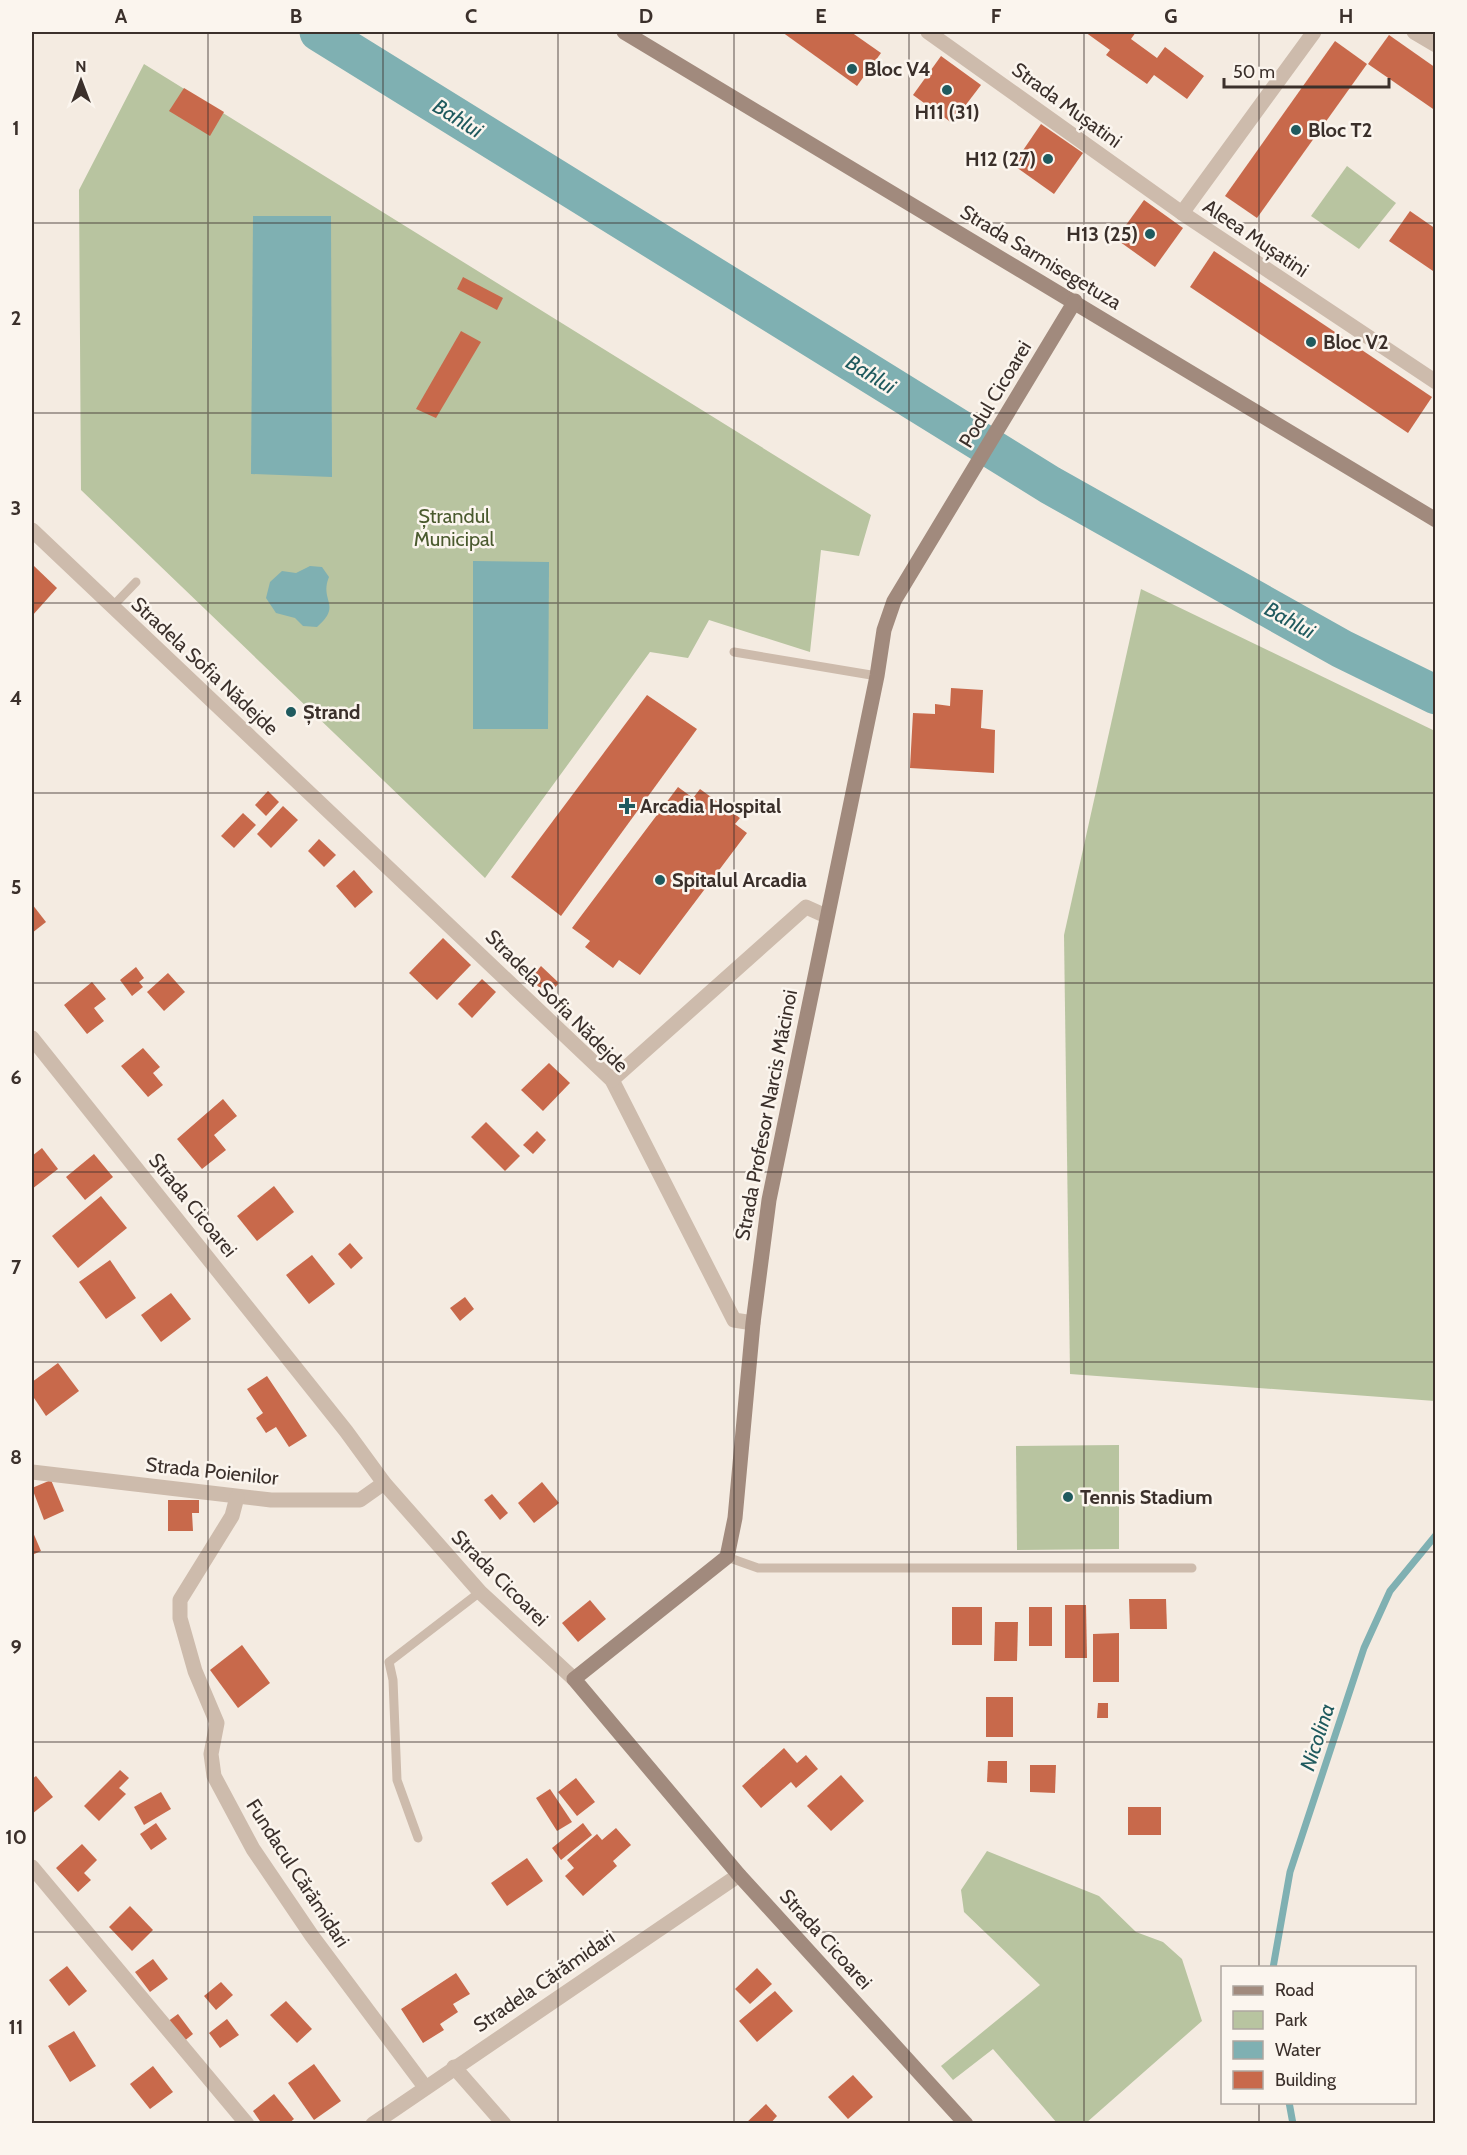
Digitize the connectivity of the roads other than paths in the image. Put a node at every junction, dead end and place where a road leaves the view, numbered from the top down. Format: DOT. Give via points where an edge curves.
graph roads {
  1 [pos="624,32"];
  2 [pos="928,32"];
  3 [pos="1314,32"];
  4 [pos="1414,32"];
  5 [pos="1436,45"];
  6 [pos="1182,213"];
  7 [pos="1075,301"];
  8 [pos="1436,382"];
  9 [pos="950,508"];
  10 [pos="1436,520"];
  11 [pos="32,530"];
  12 [pos="136,582"];
  13 [pos="112,606"];
  14 [pos="734,652"];
  15 [pos="877,676"];
  16 [pos="826,916"];
  17 [pos="32,1038"];
  18 [pos="612,1080"];
  19 [pos="753,1323"];
  20 [pos="32,1472"];
  21 [pos="384,1483"];
  22 [pos="237,1497"];
  23 [pos="727,1557"];
  24 [pos="1192,1568"];
  25 [pos="480,1592"];
  26 [pos="574,1679"];
  27 [pos="418,1838"];
  28 [pos="32,1867"];
  29 [pos="739,1875"];
  30 [pos="454,2067"];
  31 [pos="425,2087"];
  32 [pos="247,2124"];
  33 [pos="374,2124"];
  34 [pos="504,2124"];
  35 [pos="966,2124"];
  1 -- 7 [label="street, Strada Sarmisegetuza"];
  2 -- 6 [label="street, Strada Mușatini"];
  3 -- 6 [label="street, Aleea Mușatini"];
  4 -- 5 [label="street"];
  6 -- 8 [label="street, Aleea Mușatini"];
  7 -- 9 [label="street, Podul Cicoarei"];
  7 -- 10 [label="street, Strada Sarmisegetuza"];
  9 -- 15 [label="street, Strada Profesor Narcis Măcinoi" via="894,601 884,630"];
  11 -- 13 [label="street, Stradela Sofia Nădejde"];
  12 -- 13 [label="lane"];
  13 -- 18 [label="street, Stradela Sofia Nădejde"];
  14 -- 15 [label="lane"];
  15 -- 16 [label="street, Strada Profesor Narcis Măcinoi"];
  16 -- 18 [label="street" via="806,907"];
  16 -- 19 [label="street, Strada Profesor Narcis Măcinoi" via="769,1200"];
  17 -- 21 [label="street, Strada Cicoarei"];
  18 -- 19 [label="street, Stradela Sofia Nădejde" via="734,1320"];
  19 -- 23 [label="street" via="735,1518"];
  20 -- 22 [label="street, Strada Poienilor"];
  21 -- 22 [label="street, Strada Poienilor" via="360,1500"];
  21 -- 25 [label="street, Strada Cicoarei"];
  22 -- 31 [label="street, Fundacul Cărămidari" via="232,1516 180,1600 180,1618 195,1671 217,1722 211,1754 214,1776 266,1868 312,1936"];
  23 -- 24 [label="lane" via="758,1568"];
  23 -- 26 [label="street"];
  25 -- 26 [label="street, Strada Cicoarei"];
  25 -- 27 [label="lane" via="389,1662 397,1780"];
  26 -- 29 [label="street, Strada Cicoarei"];
  28 -- 32 [label="street"];
  29 -- 30 [label="street, Stradela Cărămidari"];
  29 -- 35 [label="street, Strada Cicoarei"];
  30 -- 31 [label="street, Stradela Cărămidari"];
  30 -- 34 [label="street"];
  31 -- 33 [label="street, Stradela Cărămidari"];
}
